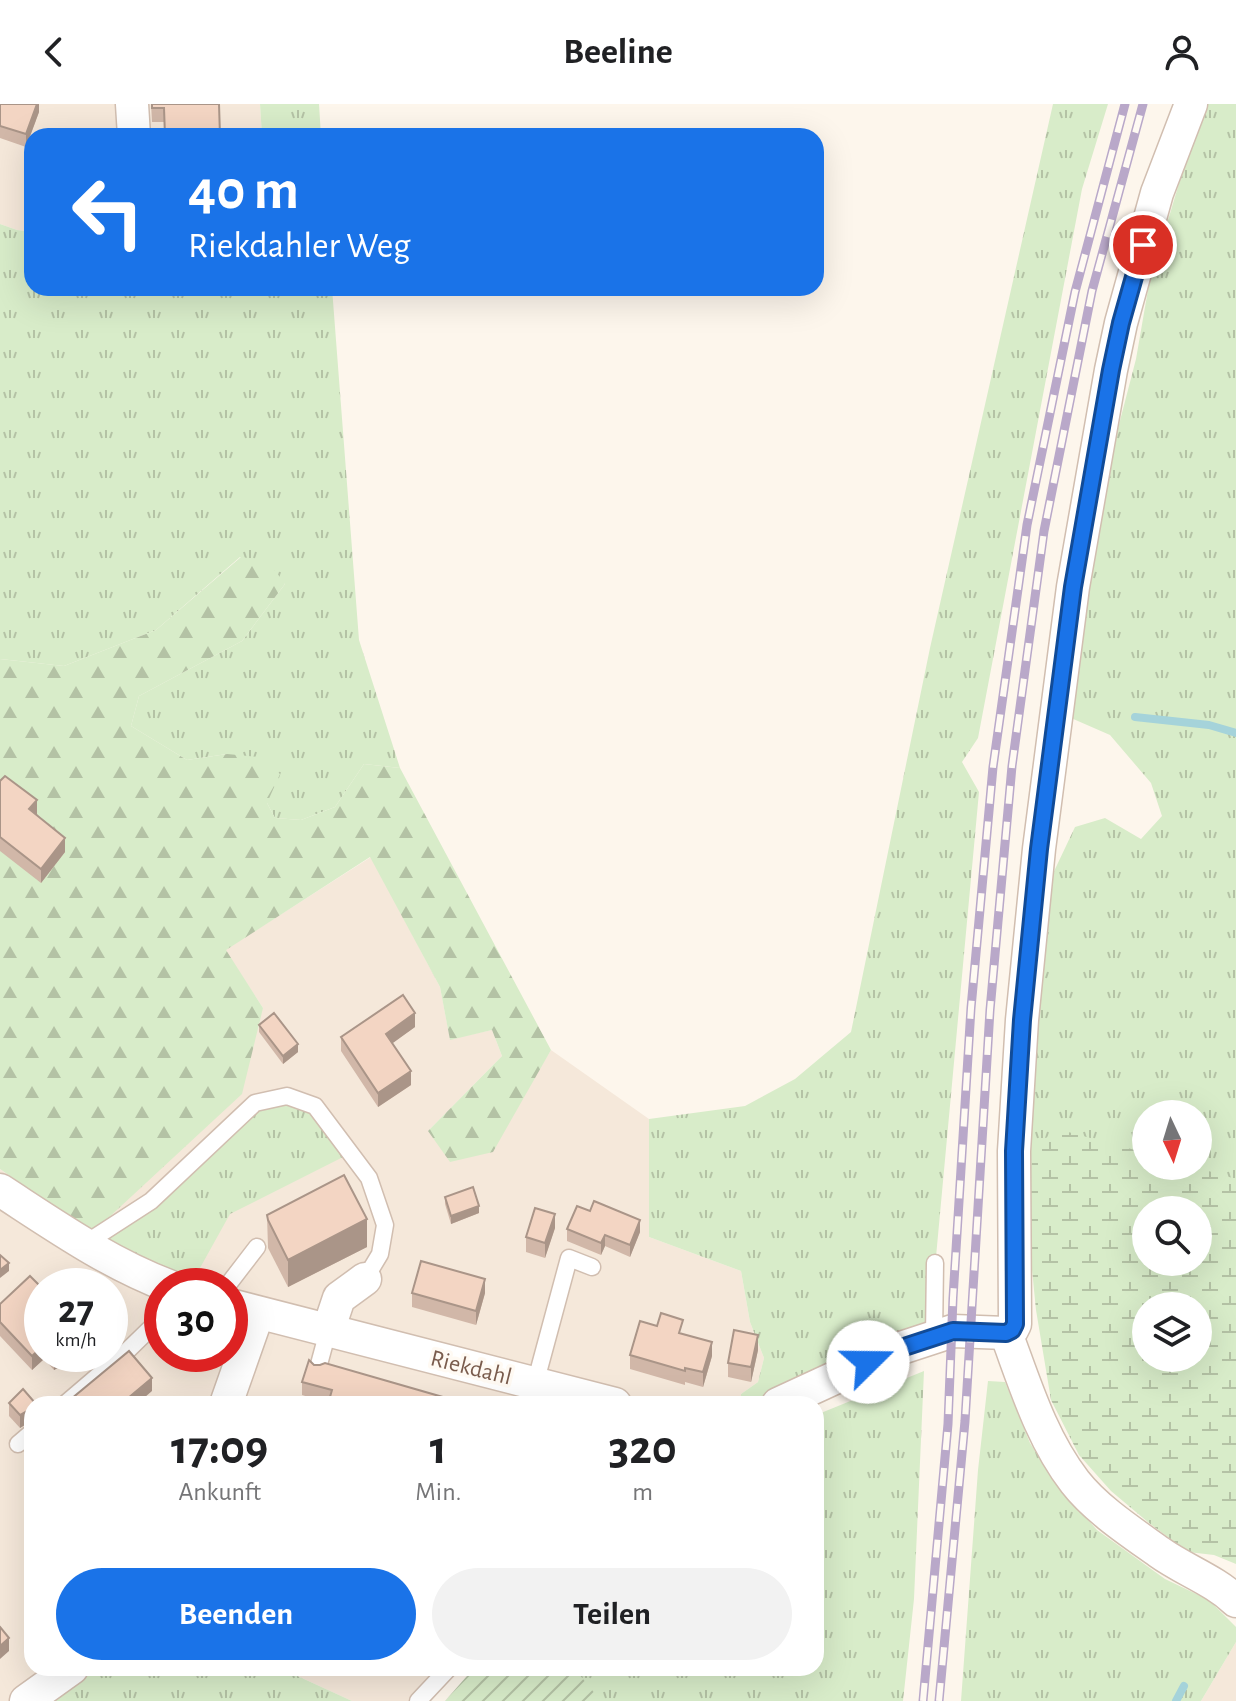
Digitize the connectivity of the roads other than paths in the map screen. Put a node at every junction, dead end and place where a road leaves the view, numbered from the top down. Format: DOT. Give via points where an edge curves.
graph roads {
  1 [pos="132,104"];
  2 [pos="1191,104"];
  3 [pos="134,128"];
  4 [pos="0,1190"];
  5 [pos="83,1245"];
  6 [pos="257,1247"];
  7 [pos="935,1263"];
  8 [pos="592,1267"];
  9 [pos="241,1268"];
  10 [pos="144,1276"];
  11 [pos="365,1279"];
  12 [pos="248,1310"];
  13 [pos="328,1331"];
  14 [pos="1006,1333"];
  15 [pos="144,1334"];
  16 [pos="934,1337"];
  17 [pos="318,1368"];
  18 [pos="232,1372"];
  19 [pos="535,1384"];
  20 [pos="74,1396"];
  21 [pos="228,1396"];
  22 [pos="583,1396"];
  23 [pos="795,1396"];
  24 [pos="24,1439"];
  25 [pos="18,1444"];
  26 [pos="1236,1601"];
  27 [pos="61,1676"];
  28 [pos="441,1676"];
  29 [pos="26,1701"];
  30 [pos="418,1701"];
  1 -- 3 [label="street"];
  2 -- 14 [label="street" via="1157,193 1121,323 1073,587 1022,1020 1014,1151 1015,1324"];
  4 -- 5 [label="street"];
  5 -- 10 [label="street"];
  5 -- 11 [label="lane" via="151,1201 255,1103 287,1096 315,1106 369,1178 385,1225 380,1254"];
  6 -- 9 [label="lane"];
  7 -- 16 [label="lane"];
  8 -- 19 [label="lane" via="569,1258"];
  11 -- 13 [label="street" via="339,1298"];
  12 -- 13 [label="street, Riekdahl"];
  13 -- 17 [label="lane"];
  13 -- 19 [label="street, Riekdahl"];
  14 -- 16 [label="street" via="953,1331"];
  14 -- 26 [label="street" via="1039,1423 1076,1484 1115,1520"];
  15 -- 20 [label="lane"];
  16 -- 23 [label="street"];
  18 -- 21 [label="street"];
  19 -- 22 [label="street, Riekdahl"];
  24 -- 25 [label="lane"];
  27 -- 29 [label="street"];
  28 -- 30 [label="lane"];
}
